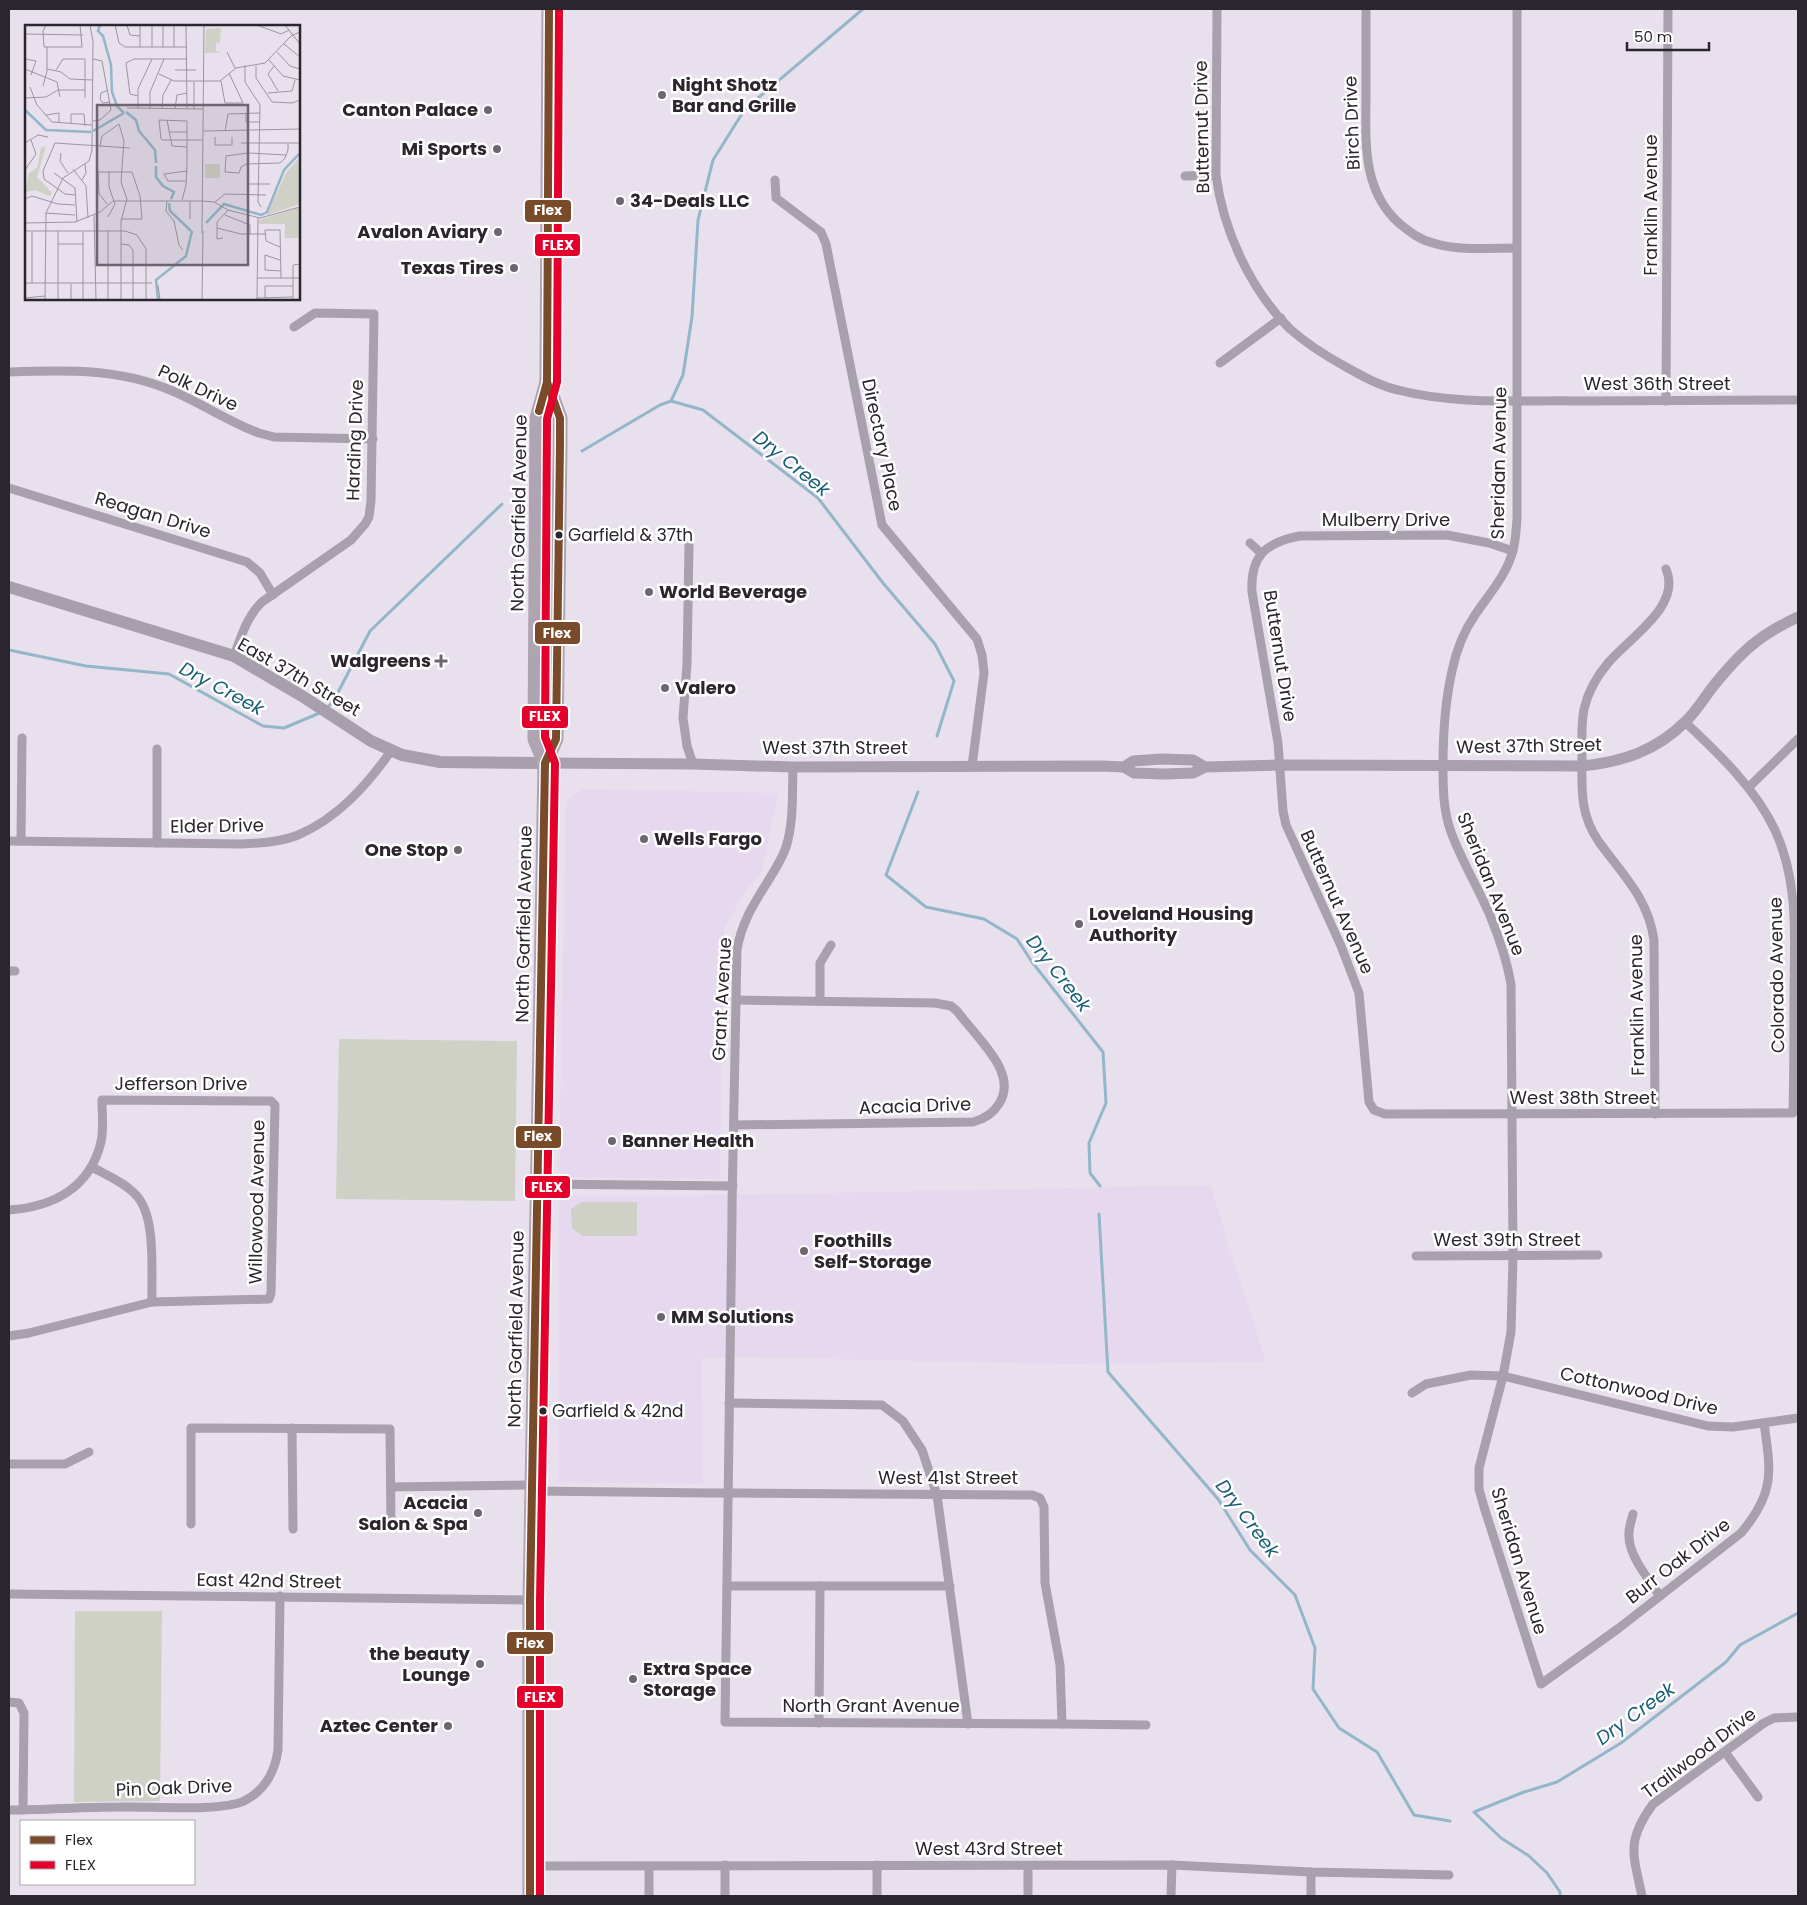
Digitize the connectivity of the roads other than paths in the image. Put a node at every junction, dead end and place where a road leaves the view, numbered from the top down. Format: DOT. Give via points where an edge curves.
graph roads {
  1 [pos="549,9"];
  2 [pos="1217,9"];
  3 [pos="1366,9"];
  4 [pos="1518,9"];
  5 [pos="1668,9"];
  6 [pos="1216,174"];
  7 [pos="1185,176"];
  8 [pos="775,180"];
  9 [pos="1516,248"];
  10 [pos="1280,318"];
  11 [pos="294,327"];
  12 [pos="1220,363"];
  13 [pos="9,372"];
  14 [pos="547,382"];
  15 [pos="1517,400"];
  16 [pos="1798,400"];
  17 [pos="1666,401"];
  18 [pos="373,439"];
  19 [pos="9,488"];
  20 [pos="1250,544"];
  21 [pos="689,545"];
  22 [pos="1513,550"];
  23 [pos="1260,553"];
  24 [pos="1666,569"];
  25 [pos="9,587"];
  26 [pos="273,595"];
  27 [pos="1798,617"];
  28 [pos="234,656"];
  29 [pos="1685,722"];
  30 [pos="22,738"];
  31 [pos="1798,739"];
  32 [pos="157,749"];
  33 [pos="391,751"];
  34 [pos="545,763"];
  35 [pos="693,764"];
  36 [pos="1279,765"];
  37 [pos="1443,765"];
  38 [pos="972,766"];
  39 [pos="1582,766"];
  40 [pos="793,767"];
  41 [pos="1749,788"];
  42 [pos="9,841"];
  43 [pos="21,841"];
  44 [pos="157,843"];
  45 [pos="831,945"];
  46 [pos="736,1000"];
  47 [pos="820,1001"];
  48 [pos="275,1105"];
  49 [pos="1374,1110"];
  50 [pos="1794,1113"];
  51 [pos="1655,1114"];
  52 [pos="1513,1115"];
  53 [pos="734,1124"];
  54 [pos="92,1167"];
  55 [pos="538,1184"];
  56 [pos="733,1186"];
  57 [pos="9,1210"];
  58 [pos="1598,1255"];
  59 [pos="1416,1256"];
  60 [pos="1513,1256"];
  61 [pos="152,1302"];
  62 [pos="9,1336"];
  63 [pos="1503,1376"];
  64 [pos="1412,1394"];
  65 [pos="729,1403"];
  66 [pos="1798,1418"];
  67 [pos="1764,1423"];
  68 [pos="292,1428"];
  69 [pos="89,1452"];
  70 [pos="9,1464"];
  71 [pos="391,1487"];
  72 [pos="532,1488"];
  73 [pos="728,1493"];
  74 [pos="937,1495"];
  75 [pos="1633,1514"];
  76 [pos="192,1524"];
  77 [pos="391,1527"];
  78 [pos="293,1529"];
  79 [pos="727,1586"];
  80 [pos="820,1586"];
  81 [pos="950,1586"];
  82 [pos="9,1594"];
  83 [pos="280,1596"];
  84 [pos="1660,1596"];
  85 [pos="530,1600"];
  86 [pos="1541,1684"];
  87 [pos="9,1702"];
  88 [pos="1798,1716"];
  89 [pos="819,1723"];
  90 [pos="968,1724"];
  91 [pos="1062,1724"];
  92 [pos="1146,1725"];
  93 [pos="1725,1752"];
  94 [pos="1758,1797"];
  95 [pos="9,1810"];
  96 [pos="23,1810"];
  97 [pos="725,1865"];
  98 [pos="877,1865"];
  99 [pos="1172,1865"];
  100 [pos="530,1866"];
  101 [pos="649,1866"];
  102 [pos="1028,1866"];
  103 [pos="1312,1872"];
  104 [pos="1449,1876"];
  105 [pos="530,1896"];
  106 [pos="649,1896"];
  107 [pos="725,1896"];
  108 [pos="877,1896"];
  109 [pos="1028,1896"];
  110 [pos="1172,1896"];
  111 [pos="1311,1896"];
  112 [pos="1642,1896"];
  1 -- 14 [label="highway, North Garfield Avenue"];
  2 -- 6 [label="street, Butternut Drive"];
  3 -- 9 [label="street, Birch Drive" via="1366,146 1371,180 1384,207 1408,231 1431,243"];
  4 -- 9 [label="street, Sheridan Avenue"];
  5 -- 17 [label="street, Franklin Avenue"];
  6 -- 7 [label="street"];
  6 -- 10 [label="street, Butternut Drive" via="1224,217 1237,248 1253,279"];
  8 -- 38 [label="street, Directory Place" via="776,198 821,232 826,244 882,525 977,639 984,673"];
  9 -- 15 [label="street, Sheridan Avenue"];
  10 -- 12 [label="street"];
  10 -- 15 [label="street, Butternut Drive" via="1330,358 1365,378 1396,390 1447,398"];
  11 -- 18 [label="street, Harding Drive" via="315,312 374,314"];
  13 -- 18 [label="street, Polk Drive" via="70,370 130,377 171,390 259,434"];
  14 -- 34 [label="highway, North Garfield Avenue" via="537,418 535,614 535,739"];
  14 -- 34 [label="highway, North Garfield Avenue" via="560,418 560,446 556,739"];
  15 -- 17 [label="street, West 36th Street"];
  15 -- 22 [label="street, Sheridan Avenue" via="1517,519"];
  16 -- 17 [label="street, West 36th Street"];
  18 -- 26 [label="street, Harding Drive" via="371,501 365,524 351,540"];
  19 -- 26 [label="street, Reagan Drive" via="247,562 260,573"];
  20 -- 23 [label="street"];
  21 -- 35 [label="street" via="687,664 682,718"];
  22 -- 23 [label="street, Mulberry Drive" via="1447,536 1312,536 1287,538"];
  22 -- 37 [label="street, Sheridan Avenue" via="1503,574 1467,628 1458,649 1446,698"];
  23 -- 36 [label="street, Butternut Drive" via="1252,592 1277,735"];
  24 -- 39 [label="street, Franklin Avenue" via="1670,585 1662,606 1608,664 1589,693 1582,724"];
  25 -- 28 [label="main road, East 37th Street"];
  26 -- 28 [label="street, Harding Drive" via="250,616"];
  27 -- 29 [label="street, West 37th Street" via="1770,631 1747,648"];
  28 -- 33 [label="main road, East 37th Street"];
  29 -- 39 [label="street, West 37th Street" via="1635,756"];
  29 -- 41 [label="street, Colorado Avenue"];
  30 -- 43 [label="street"];
  31 -- 41 [label="street"];
  32 -- 44 [label="street"];
  33 -- 34 [label="main road, East 37th Street" via="440,762"];
  33 -- 44 [label="street, Elder Drive" via="371,779 346,805 297,835 241,844"];
  34 -- 35 [label="street, West 37th Street"];
  34 -- 55 [label="highway, North Garfield Avenue"];
  35 -- 40 [label="street, West 37th Street"];
  36 -- 37 [label="street, West 37th Street"];
  36 -- 38 [label="street, West 37th Street" via="1205,767 1194,760 1162,759 1133,761 1124,767"];
  36 -- 49 [label="street, Butternut Avenue" via="1286,825 1359,993 1369,1102"];
  37 -- 39 [label="street, West 37th Street"];
  37 -- 52 [label="street, Sheridan Avenue" via="1445,812 1450,831 1491,918 1508,969 1512,1000"];
  38 -- 40 [label="street, West 37th Street"];
  39 -- 51 [label="street, Franklin Avenue" via="1581,798 1591,827 1638,893 1653,929"];
  40 -- 46 [label="street, Grant Avenue" via="792,817 786,848 740,934 736,950"];
  41 -- 50 [label="street, Colorado Avenue" via="1766,813 1783,849 1793,896"];
  42 -- 43 [label="street, Elder Drive"];
  43 -- 44 [label="street, Elder Drive"];
  45 -- 47 [label="street" via="820,963"];
  46 -- 47 [label="street, Acacia Drive"];
  46 -- 53 [label="street, Grant Avenue"];
  47 -- 53 [label="street, Acacia Drive" via="951,1006 999,1066 1004,1088 999,1106 981,1120 964,1123"];
  48 -- 54 [label="street, Jefferson Drive" via="271,1101 102,1100 102,1135"];
  48 -- 61 [label="street, Willowood Avenue" via="269,1299"];
  49 -- 52 [label="street, West 38th Street" via="1385,1114"];
  50 -- 51 [label="street, West 38th Street"];
  51 -- 52 [label="street, West 38th Street"];
  52 -- 60 [label="street, Sheridan Avenue"];
  53 -- 56 [label="street, Grant Avenue"];
  54 -- 57 [label="street, Jefferson Drive" via="83,1180 54,1200"];
  54 -- 61 [label="street" via="136,1194 145,1207 150,1224"];
  55 -- 56 [label="street"];
  55 -- 72 [label="highway, North Garfield Avenue"];
  56 -- 65 [label="street, North Grant Avenue"];
  58 -- 60 [label="street, West 39th Street"];
  59 -- 60 [label="street, West 39th Street"];
  60 -- 63 [label="street, Sheridan Avenue" via="1511,1332"];
  61 -- 62 [label="street"];
  63 -- 64 [label="street, Cottonwood Drive" via="1471,1375 1426,1384"];
  63 -- 67 [label="street, Cottonwood Drive" via="1708,1426"];
  63 -- 86 [label="street, Sheridan Avenue" via="1479,1468 1479,1488"];
  65 -- 73 [label="street, North Grant Avenue"];
  65 -- 74 [label="street, North Grant Avenue" via="882,1405 903,1421 922,1450"];
  66 -- 67 [label="street, Cottonwood Drive"];
  67 -- 84 [label="street, Burr Oak Drive" via="1770,1477 1756,1514 1731,1542"];
  68 -- 71 [label="street" via="390,1429"];
  68 -- 76 [label="street" via="191,1428"];
  68 -- 78 [label="street"];
  69 -- 70 [label="street" via="65,1464"];
  71 -- 72 [label="street, West 41st Street"];
  71 -- 77 [label="street"];
  72 -- 73 [label="street, West 41st Street"];
  72 -- 85 [label="highway, North Garfield Avenue"];
  73 -- 74 [label="street, West 41st Street"];
  73 -- 79 [label="street, North Grant Avenue"];
  74 -- 81 [label="street, North Grant Avenue"];
  74 -- 91 [label="street, West 41st Street" via="1032,1495 1040,1498 1044,1507 1045,1583 1060,1665"];
  75 -- 84 [label="street" via="1629,1526 1630,1544"];
  79 -- 80 [label="street"];
  79 -- 89 [label="street, North Grant Avenue" via="724,1722"];
  80 -- 81 [label="street"];
  80 -- 89 [label="street"];
  81 -- 90 [label="street, North Grant Avenue"];
  82 -- 83 [label="street, East 42nd Street"];
  83 -- 85 [label="street, East 42nd Street"];
  83 -- 96 [label="street, Pin Oak Drive" via="278,1750 274,1768 258,1792 242,1802 217,1806"];
  84 -- 86 [label="street, Burr Oak Drive"];
  85 -- 100 [label="highway, North Garfield Avenue"];
  87 -- 96 [label="street" via="19,1703 24,1713"];
  88 -- 93 [label="street, Trailwood Drive" via="1774,1718"];
  89 -- 90 [label="street, North Grant Avenue"];
  90 -- 91 [label="street"];
  91 -- 92 [label="street"];
  93 -- 94 [label="street"];
  93 -- 112 [label="street, Trailwood Drive" via="1659,1799 1641,1820 1633,1856"];
  95 -- 96 [label="street, Pin Oak Drive"];
  97 -- 98 [label="street, West 43rd Street"];
  97 -- 101 [label="street, West 43rd Street"];
  97 -- 107 [label="street"];
  98 -- 102 [label="street, West 43rd Street"];
  98 -- 108 [label="street"];
  99 -- 102 [label="street, West 43rd Street"];
  99 -- 103 [label="street, West 43rd Street"];
  99 -- 110 [label="street"];
  100 -- 101 [label="street, West 43rd Street"];
  100 -- 105 [label="highway, North Garfield Avenue"];
  101 -- 106 [label="street"];
  102 -- 109 [label="street"];
  103 -- 104 [label="street, West 43rd Street"];
  103 -- 111 [label="street"];
}
